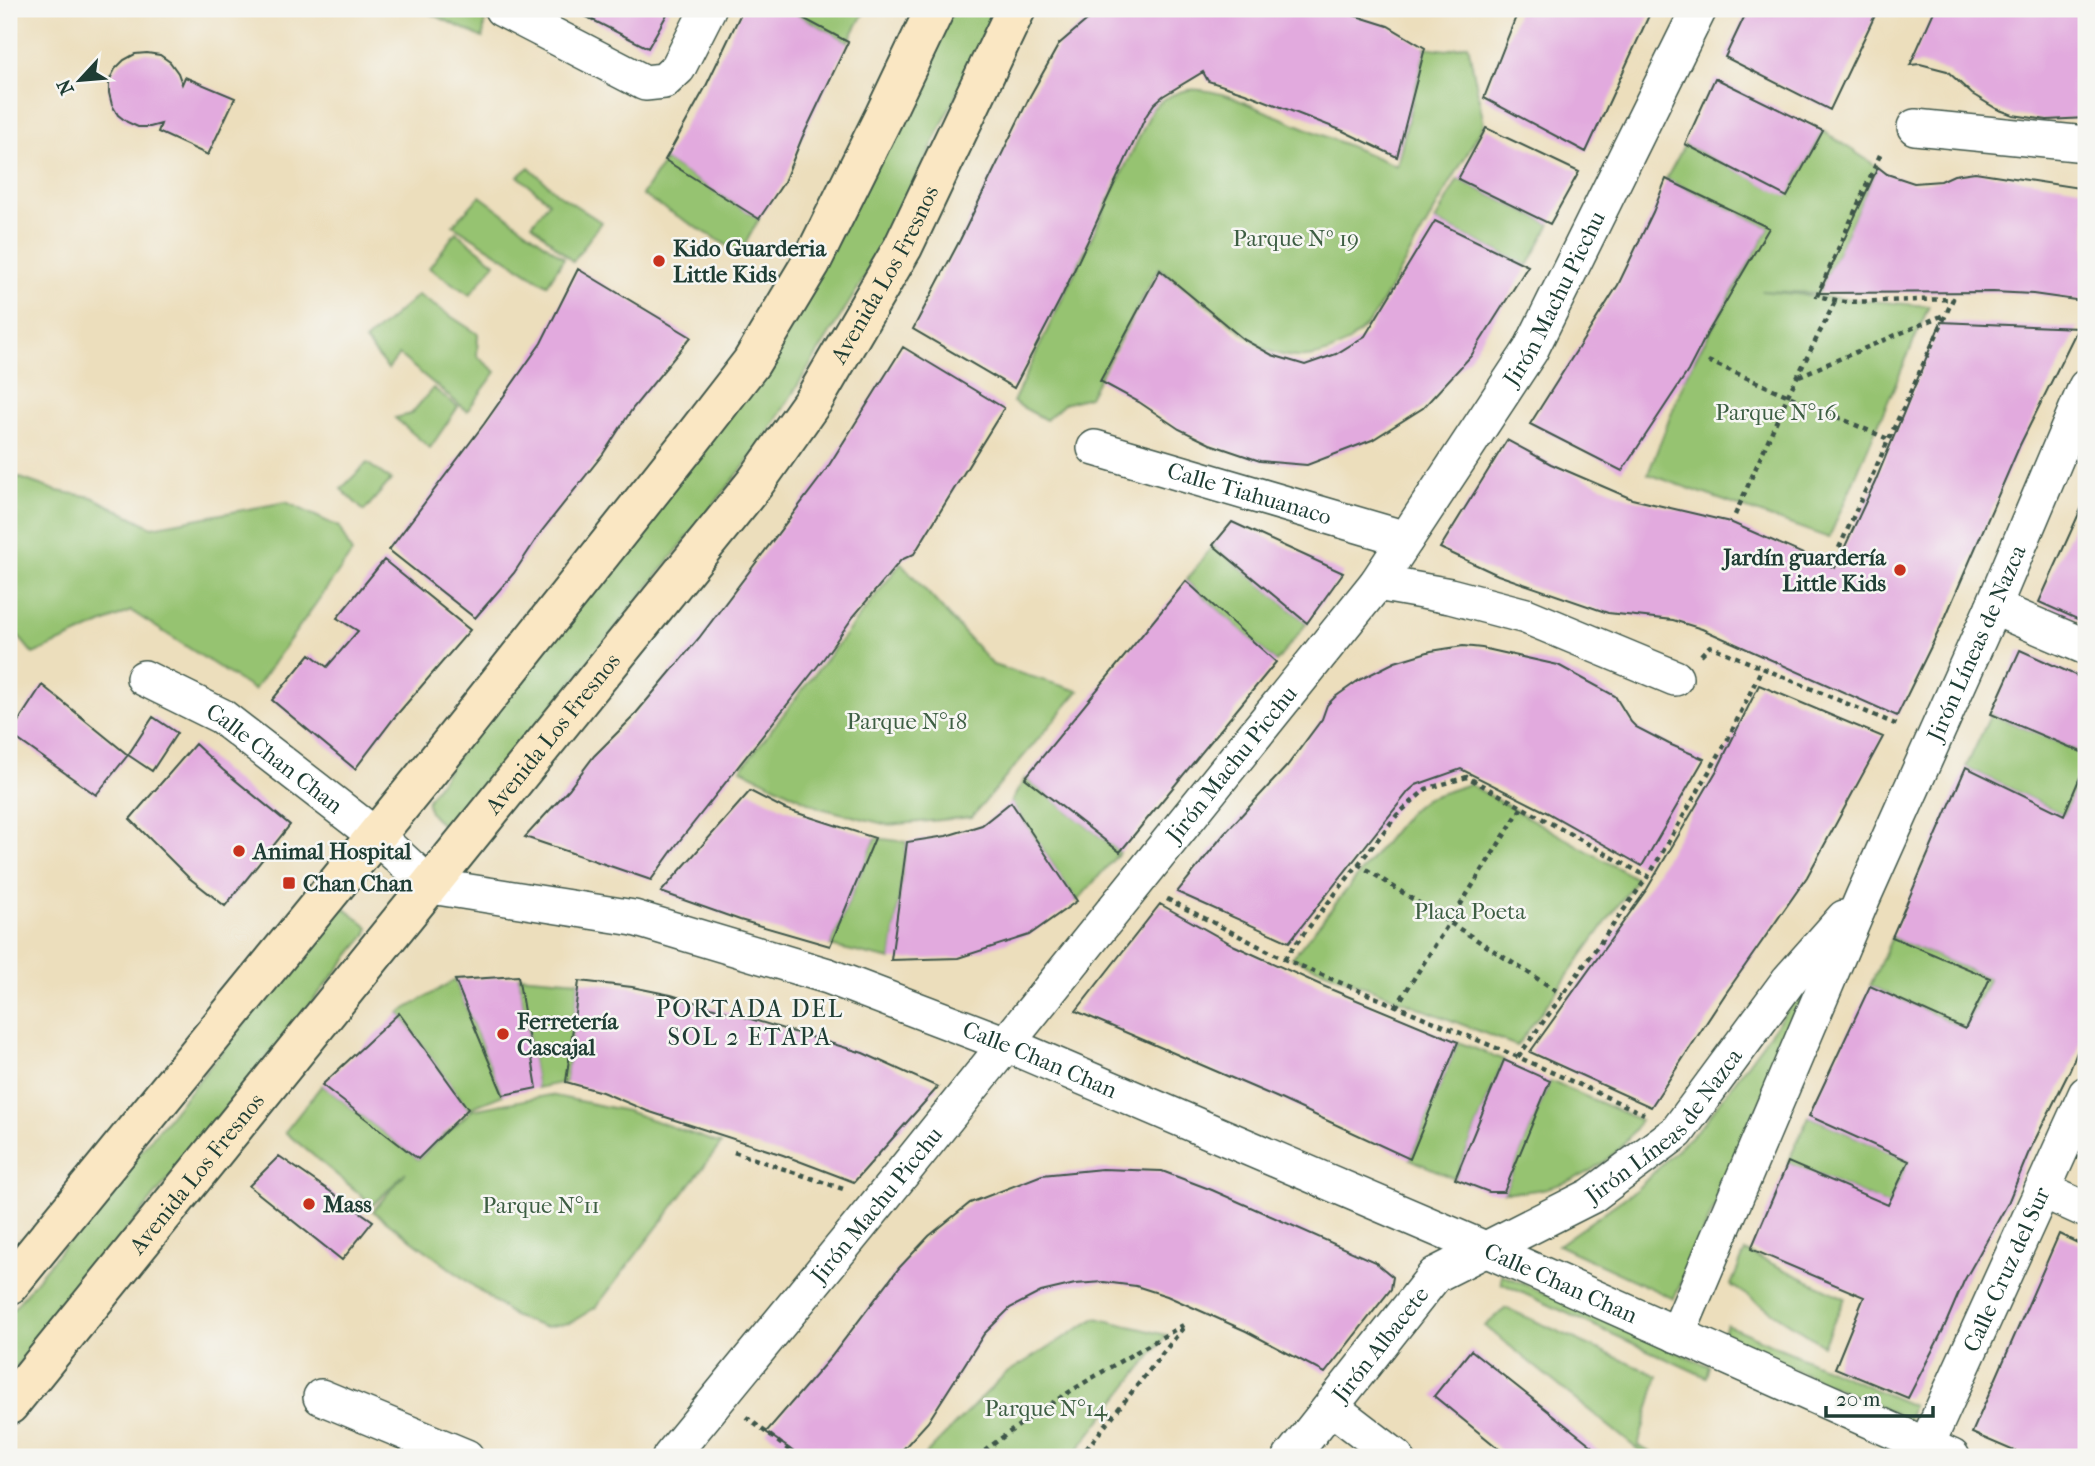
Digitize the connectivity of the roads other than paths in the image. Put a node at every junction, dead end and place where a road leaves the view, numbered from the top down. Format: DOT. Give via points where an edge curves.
graph roads {
  1 [pos="502,9"];
  2 [pos="708,9"];
  3 [pos="935,9"];
  4 [pos="1016,9"];
  5 [pos="1699,9"];
  6 [pos="1915,127"];
  7 [pos="2086,144"];
  8 [pos="2086,387"];
  9 [pos="1095,448"];
  10 [pos="1406,539"];
  11 [pos="1377,583"];
  12 [pos="1993,607"];
  13 [pos="2086,648"];
  14 [pos="144,678"];
  15 [pos="1675,678"];
  16 [pos="376,836"];
  17 [pos="431,886"];
  18 [pos="1863,897"];
  19 [pos="1006,1044"];
  20 [pos="2086,1094"];
  21 [pos="2042,1190"];
  22 [pos="2086,1210"];
  23 [pos="1485,1249"];
  24 [pos="9,1285"];
  25 [pos="1677,1335"];
  26 [pos="321,1397"];
  27 [pos="9,1405"];
  28 [pos="1331,1407"];
  29 [pos="1939,1451"];
  30 [pos="466,1457"];
  31 [pos="670,1457"];
  32 [pos="1291,1457"];
  33 [pos="1396,1457"];
  1 -- 2 [label="street" via="645,83 664,81 678,68"];
  3 -- 16 [label="main road" via="811,263 751,363"];
  4 -- 17 [label="main road, Avenida Los Fresnos" via="903,247 815,398 755,484"];
  5 -- 10 [label="street, Jirón Machu Picchu" via="1530,351"];
  6 -- 7 [label="street"];
  8 -- 12 [label="street, Jirón Líneas de Nazca"];
  9 -- 10 [label="street, Calle Tiahuanaco"];
  10 -- 11 [label="street, Jirón Machu Picchu"];
  11 -- 15 [label="street" via="1526,616"];
  11 -- 19 [label="street, Jirón Machu Picchu"];
  12 -- 13 [label="street"];
  12 -- 18 [label="street, Jirón Líneas de Nazca"];
  14 -- 16 [label="street, Calle Chan Chan" via="220,716"];
  16 -- 17 [label="street, Calle Chan Chan"];
  16 -- 24 [label="main road"];
  17 -- 19 [label="street, Calle Chan Chan" via="634,918 828,976"];
  17 -- 27 [label="main road, Avenida Los Fresnos"];
  18 -- 23 [label="street, Jirón Líneas de Nazca" via="1789,980 1677,1132 1591,1196"];
  18 -- 25 [label="street, Jirón Líneas de Nazca"];
  19 -- 23 [label="street, Calle Chan Chan"];
  19 -- 31 [label="street, Jirón Machu Picchu"];
  20 -- 21 [label="street, Calle Cruz del Sur"];
  21 -- 22 [label="street"];
  21 -- 29 [label="street, Calle Cruz del Sur"];
  23 -- 25 [label="street, Calle Chan Chan"];
  23 -- 28 [label="street, Jirón Albacete" via="1435,1275"];
  25 -- 29 [label="street, Calle Chan Chan"];
  26 -- 30 [label="street"];
  28 -- 32 [label="street, Jirón Albacete"];
  28 -- 33 [label="street"];
}
